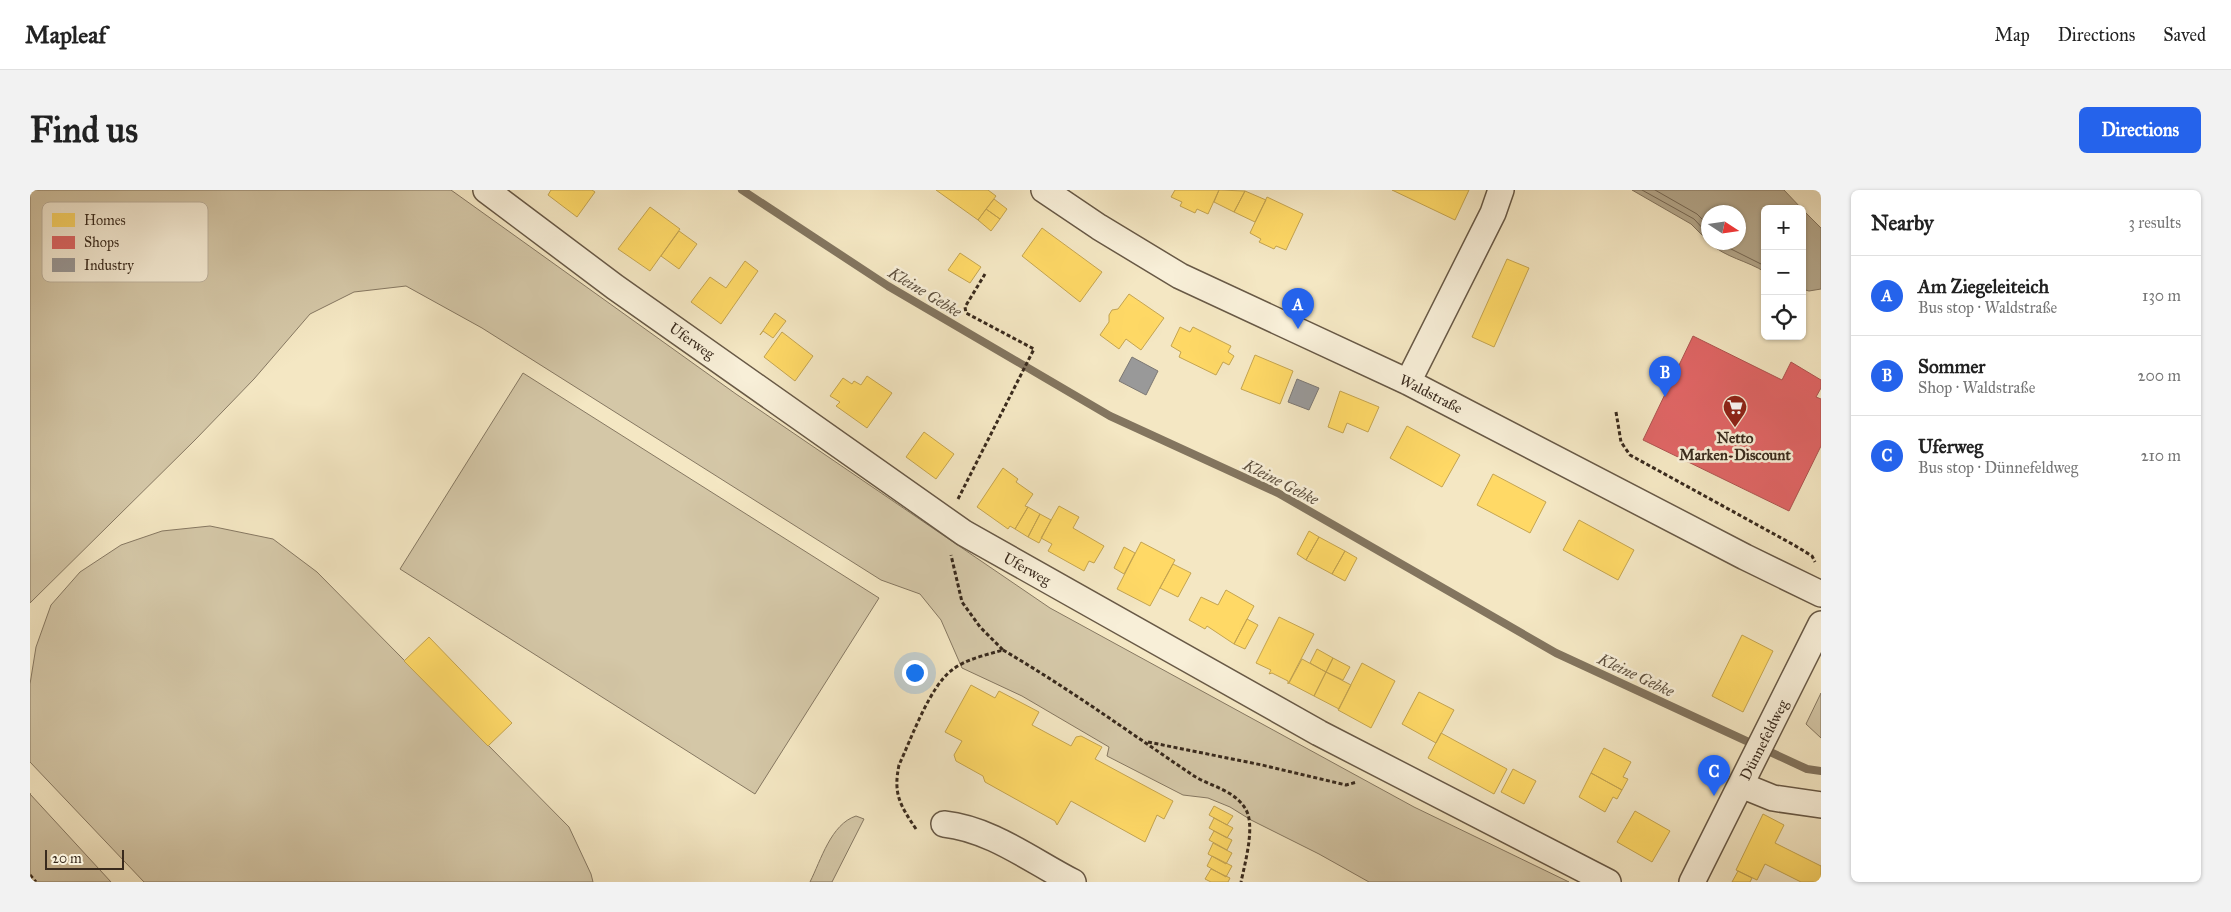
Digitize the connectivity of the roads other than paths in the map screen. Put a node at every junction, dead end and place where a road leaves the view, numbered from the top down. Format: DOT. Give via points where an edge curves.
graph roads {
  1 [pos="486,190"];
  2 [pos="1044,190"];
  3 [pos="1501,190"];
  4 [pos="1408,382"];
  5 [pos="1815,591"];
  6 [pos="1821,624"];
  7 [pos="1741,785"];
  8 [pos="1821,805"];
  9 [pos="944,824"];
  10 [pos="1073,882"];
  11 [pos="1608,882"];
  12 [pos="1692,882"];
  1 -- 11 [label="street, Uferweg" via="615,287 964,533 1370,760"];
  2 -- 4 [label="street, Waldstraße" via="1180,276"];
  3 -- 4 [label="street"];
  4 -- 5 [label="street, Waldstraße"];
  6 -- 7 [label="street, Dünnefeldweg"];
  7 -- 8 [label="street" via="1773,798"];
  7 -- 12 [label="street, Dünnefeldweg"];
  9 -- 10 [label="street" via="965,826 986,835"];
}
